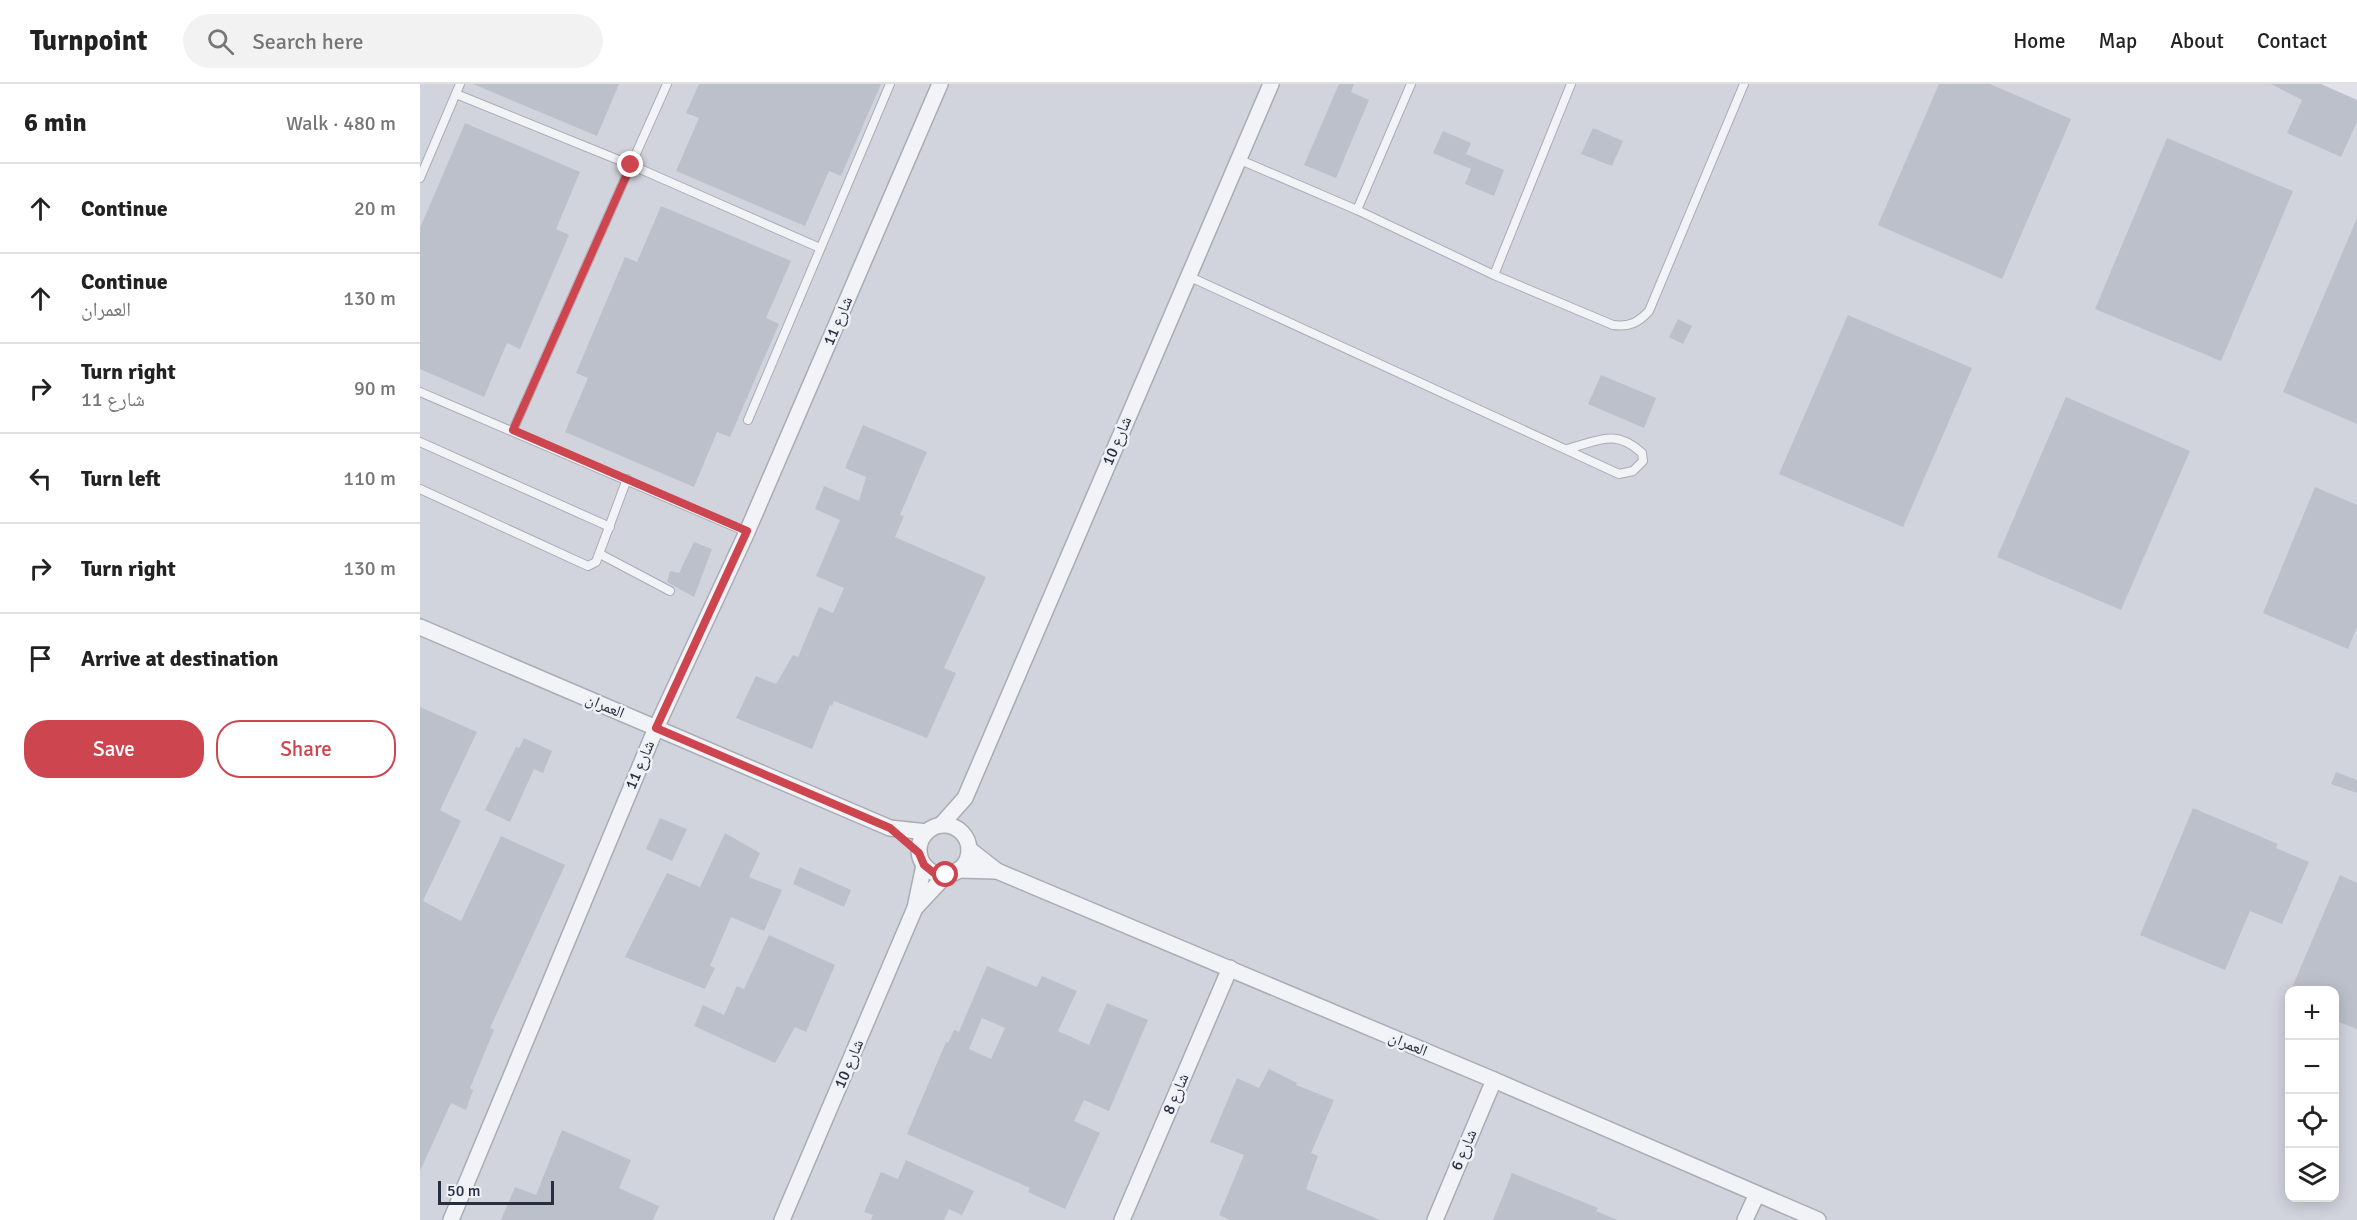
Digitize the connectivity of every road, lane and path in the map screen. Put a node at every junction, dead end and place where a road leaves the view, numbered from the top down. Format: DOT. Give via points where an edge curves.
graph roads {
  1 [pos="460,84"];
  2 [pos="667,84"];
  3 [pos="890,84"];
  4 [pos="940,84"];
  5 [pos="1272,84"];
  6 [pos="1411,84"];
  7 [pos="1571,84"];
  8 [pos="1744,84"];
  9 [pos="456,94"];
  10 [pos="1238,159"];
  11 [pos="631,165"];
  12 [pos="420,178"];
  13 [pos="1357,210"];
  14 [pos="820,248"];
  15 [pos="1494,275"];
  16 [pos="1188,276"];
  17 [pos="420,392"];
  18 [pos="748,420"];
  19 [pos="513,430"];
  20 [pos="420,442"];
  21 [pos="1567,449"];
  22 [pos="627,478"];
  23 [pos="420,489"];
  24 [pos="610,526"];
  25 [pos="747,531"];
  26 [pos="600,554"];
  27 [pos="670,591"];
  28 [pos="420,627"];
  29 [pos="656,728"];
  30 [pos="964,798"];
  31 [pos="890,828"];
  32 [pos="934,829"];
  33 [pos="966,842"];
  34 [pos="922,859"];
  35 [pos="997,871"];
  36 [pos="952,872"];
  37 [pos="915,908"];
  38 [pos="1230,968"];
  39 [pos="1494,1080"];
  40 [pos="1756,1194"];
  41 [pos="451,1220"];
  42 [pos="783,1220"];
  43 [pos="1122,1220"];
  44 [pos="1435,1220"];
  45 [pos="1745,1220"];
  46 [pos="1818,1220"];
  1 -- 9 [label="lane"];
  2 -- 11 [label="lane"];
  3 -- 14 [label="lane"];
  4 -- 25 [label="street, شارع 11"];
  5 -- 10 [label="street, شارع 10"];
  6 -- 13 [label="lane"];
  7 -- 15 [label="lane"];
  8 -- 15 [label="lane" via="1649,311 1642,319 1623,326 1613,325"];
  9 -- 11 [label="lane"];
  9 -- 12 [label="lane"];
  10 -- 13 [label="lane"];
  10 -- 16 [label="street, شارع 10"];
  11 -- 14 [label="lane"];
  11 -- 19 [label="lane"];
  13 -- 15 [label="lane"];
  14 -- 18 [label="lane"];
  16 -- 21 [label="lane"];
  16 -- 30 [label="street, شارع 10"];
  17 -- 19 [label="lane"];
  19 -- 22 [label="lane"];
  20 -- 24 [label="lane"];
  21 -- 21 [label="lane" via="1619,474 1633,471 1643,461 1642,453 1630,442 1614,436"];
  22 -- 24 [label="lane"];
  22 -- 25 [label="lane"];
  23 -- 26 [label="lane" via="588,566"];
  24 -- 26 [label="lane"];
  25 -- 29 [label="street, شارع 11"];
  26 -- 27 [label="lane"];
  28 -- 29 [label="street, العمران"];
  29 -- 31 [label="street, العمران"];
  29 -- 41 [label="street, شارع 11"];
  30 -- 32 [label="street, شارع 10"];
  30 -- 33 [label="street, شارع 10"];
  31 -- 32 [label="street, العمران"];
  31 -- 34 [label="street, العمران"];
  32 -- 33 [label="street" via="949,826"];
  32 -- 34 [label="street" via="922,838"];
  33 -- 35 [label="street, العمران"];
  33 -- 36 [label="street" via="968,857"];
  34 -- 36 [label="street" via="934,873"];
  34 -- 37 [label="street, شارع 10"];
  35 -- 36 [label="street, العمران"];
  35 -- 38 [label="street, العمران"];
  36 -- 37 [label="street, شارع 10"];
  37 -- 42 [label="street, شارع 10"];
  38 -- 39 [label="street, العمران"];
  38 -- 43 [label="street, شارع 8"];
  39 -- 40 [label="street, العمران"];
  39 -- 44 [label="street, شارع 6"];
  40 -- 45 [label="street"];
  40 -- 46 [label="street, العمران"];
}
